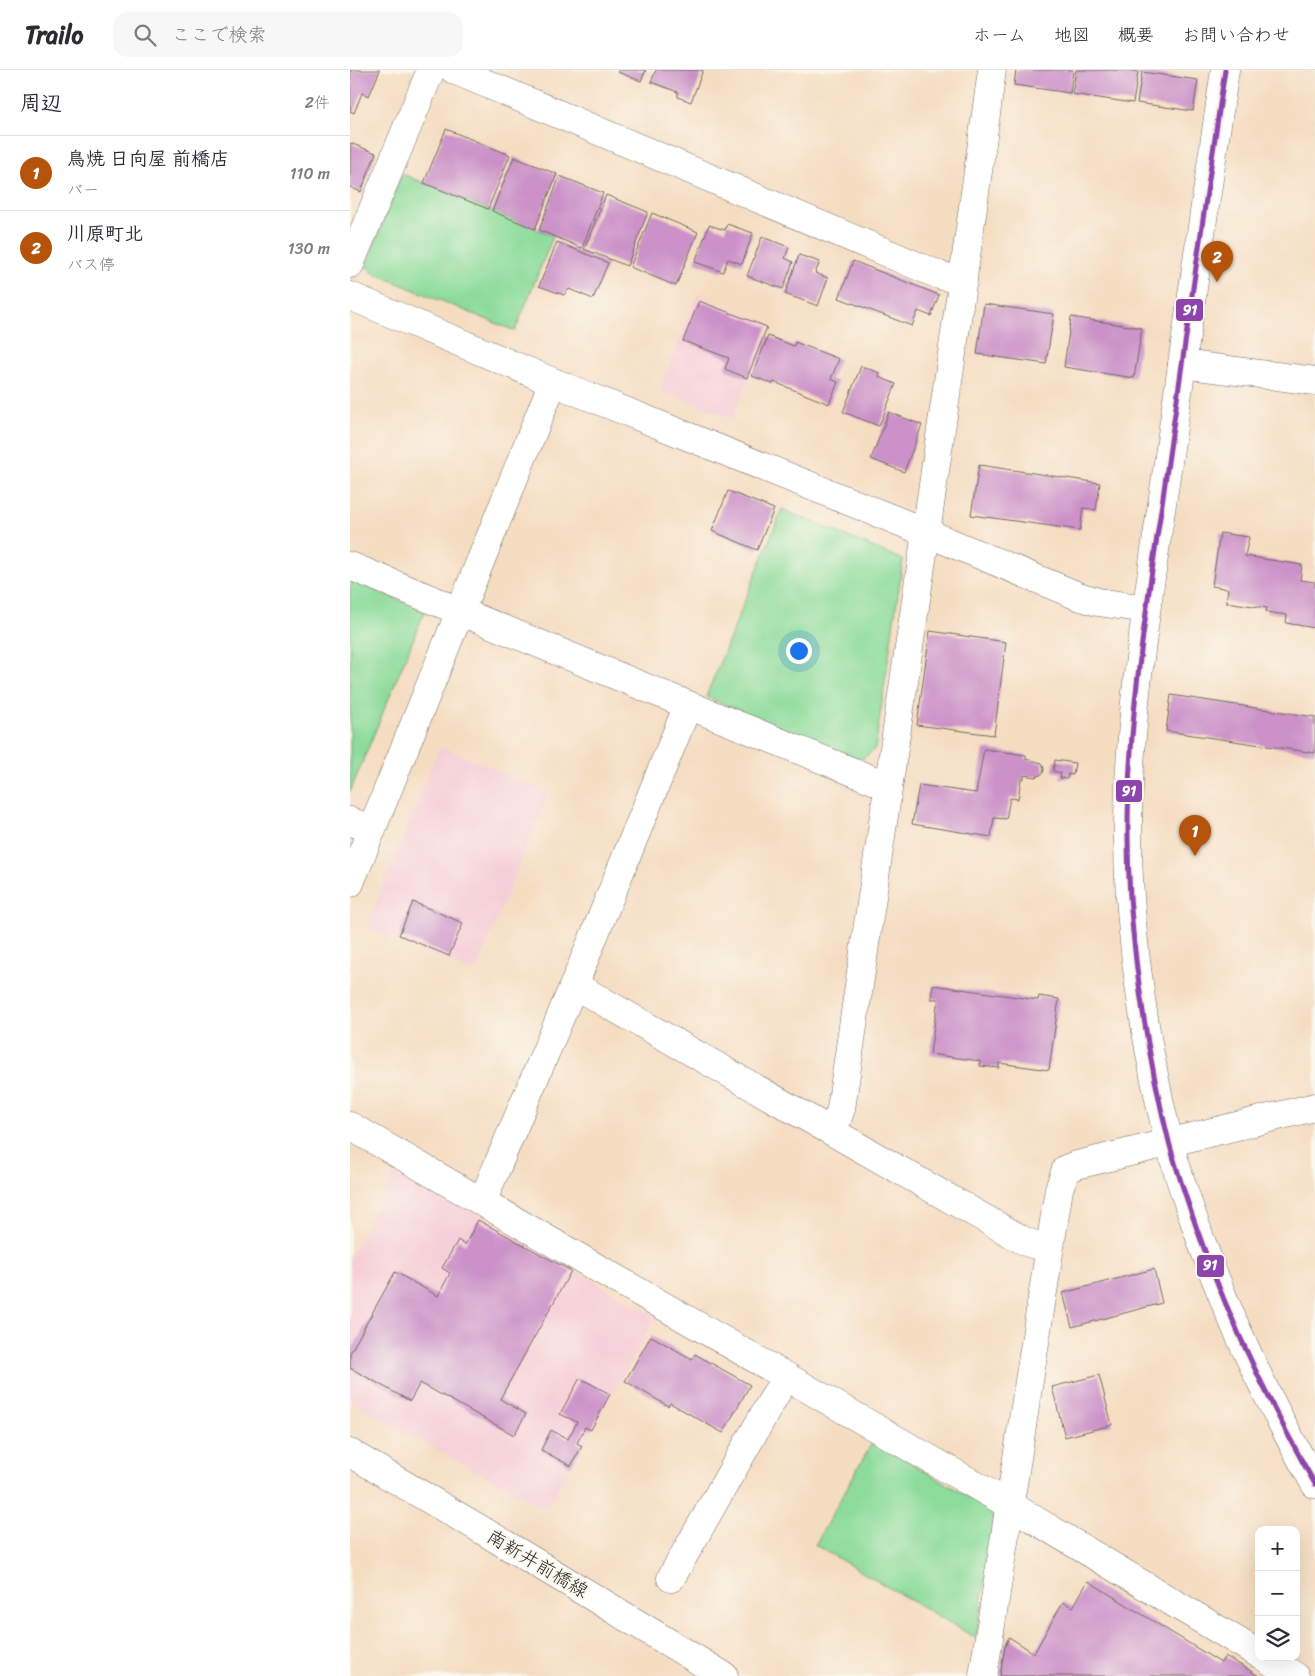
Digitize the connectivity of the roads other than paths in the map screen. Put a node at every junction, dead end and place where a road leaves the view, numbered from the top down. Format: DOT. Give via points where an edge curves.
graph roads {
  1 [pos="431,70"];
  2 [pos="454,70"];
  3 [pos="992,70"];
  4 [pos="1225,70"];
  5 [pos="350,264"];
  6 [pos="963,281"];
  7 [pos="350,296"];
  8 [pos="1182,364"];
  9 [pos="553,382"];
  10 [pos="1315,382"];
  11 [pos="925,532"];
  12 [pos="350,566"];
  13 [pos="1146,609"];
  14 [pos="460,611"];
  15 [pos="688,706"];
  16 [pos="888,786"];
  17 [pos="361,825"];
  18 [pos="350,883"];
  19 [pos="574,985"];
  20 [pos="1315,1107"];
  21 [pos="350,1126"];
  22 [pos="833,1131"];
  23 [pos="1170,1143"];
  24 [pos="481,1201"];
  25 [pos="1049,1249"];
  26 [pos="786,1376"];
  27 [pos="350,1453"];
  28 [pos="1315,1484"];
  29 [pos="1010,1506"];
  30 [pos="671,1578"];
  31 [pos="1255,1652"];
  32 [pos="1271,1661"];
  33 [pos="724,1676"];
  34 [pos="983,1676"];
  35 [pos="1295,1676"];
  1 -- 5 [label="street"];
  2 -- 6 [label="street" via="940,275"];
  3 -- 6 [label="street"];
  4 -- 8 [label="street"];
  6 -- 11 [label="street"];
  7 -- 9 [label="street"];
  8 -- 10 [label="street"];
  8 -- 13 [label="street"];
  9 -- 11 [label="street"];
  9 -- 14 [label="street"];
  11 -- 13 [label="street" via="1078,596"];
  11 -- 16 [label="street"];
  12 -- 14 [label="street"];
  13 -- 23 [label="street" via="1131,753 1130,894 1148,1045"];
  14 -- 15 [label="street"];
  14 -- 17 [label="street"];
  15 -- 16 [label="street"];
  15 -- 19 [label="street"];
  16 -- 22 [label="street" via="841,1109"];
  17 -- 18 [label="street"];
  19 -- 22 [label="street"];
  19 -- 24 [label="street"];
  20 -- 23 [label="street"];
  21 -- 24 [label="street"];
  22 -- 25 [label="street" via="1026,1242"];
  23 -- 25 [label="street" via="1076,1164 1066,1170 1059,1189"];
  23 -- 28 [label="street" via="1216,1283 1258,1378"];
  24 -- 26 [label="street"];
  25 -- 29 [label="street"];
  26 -- 29 [label="street"];
  26 -- 30 [label="street"];
  27 -- 33 [label="street, 南新井前橋線"];
  29 -- 31 [label="street"];
  29 -- 34 [label="street"];
  32 -- 35 [label="street"];
}
